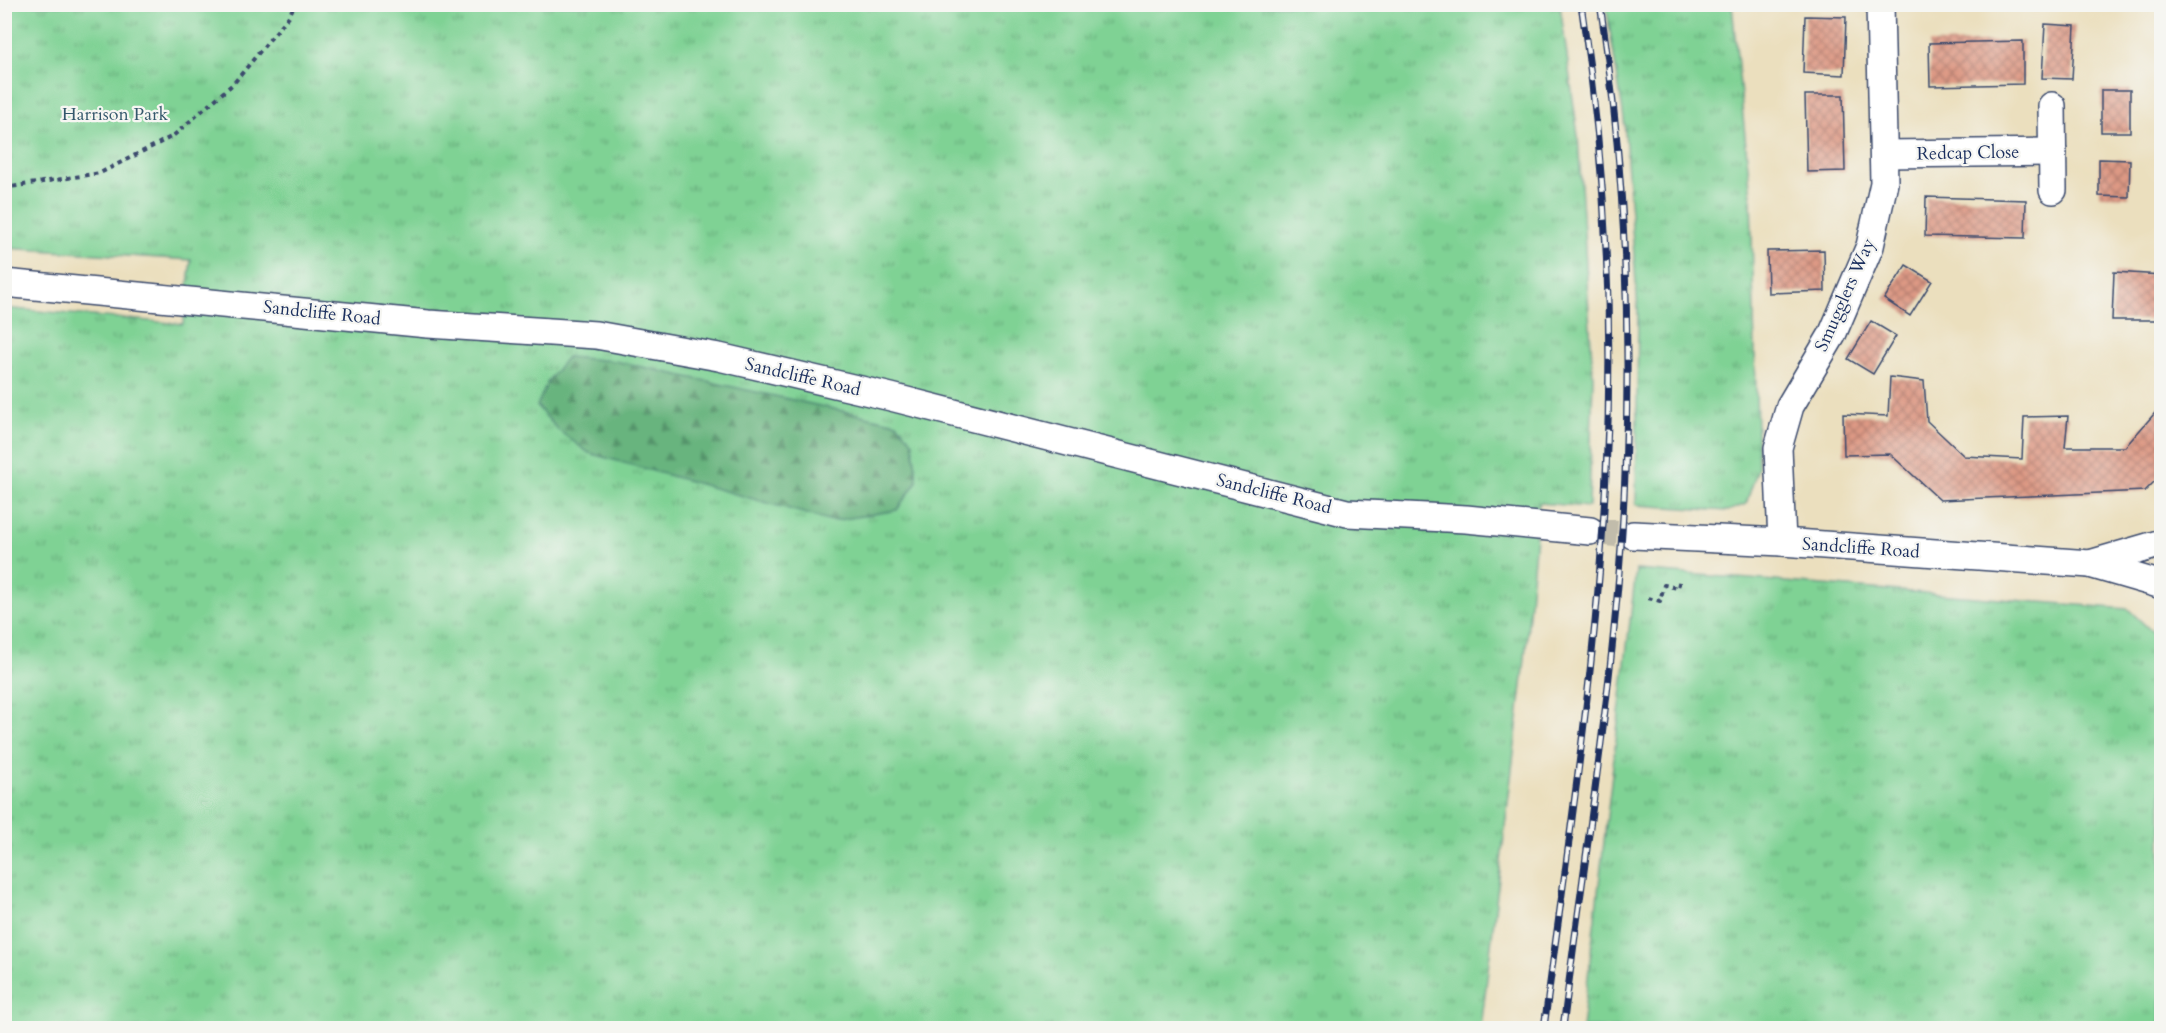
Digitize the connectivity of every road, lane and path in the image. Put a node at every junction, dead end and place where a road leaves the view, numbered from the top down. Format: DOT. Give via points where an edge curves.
graph roads {
  1 [pos="295,4"];
  2 [pos="1880,4"];
  3 [pos="2052,106"];
  4 [pos="2053,152"];
  5 [pos="1884,154"];
  6 [pos="4,188"];
  7 [pos="2053,190"];
  8 [pos="4,283"];
  9 [pos="1590,531"];
  10 [pos="1633,535"];
  11 [pos="1782,542"];
  12 [pos="2162,543"];
  13 [pos="2090,564"];
  14 [pos="1680,578"];
  15 [pos="2162,585"];
  16 [pos="1648,598"];
  1 -- 6 [label="path" via="234,83 173,135 100,174"];
  2 -- 5 [label="street, Smugglers Way"];
  3 -- 4 [label="street"];
  4 -- 5 [label="street, Redcap Close"];
  4 -- 7 [label="street"];
  5 -- 11 [label="street, Smugglers Way" via="1884,183 1870,246 1832,335 1790,406 1778,448"];
  8 -- 9 [label="street, Sandcliffe Road" via="428,324 597,335 719,357 891,397 1347,513"];
  10 -- 11 [label="street, Sandcliffe Road"];
  11 -- 13 [label="street, Sandcliffe Road"];
  12 -- 13 [label="street, Sandcliffe Road"];
  13 -- 15 [label="street, Sandcliffe Road"];
  14 -- 16 [label="path" via="1678,588 1664,585 1660,601"];
}
